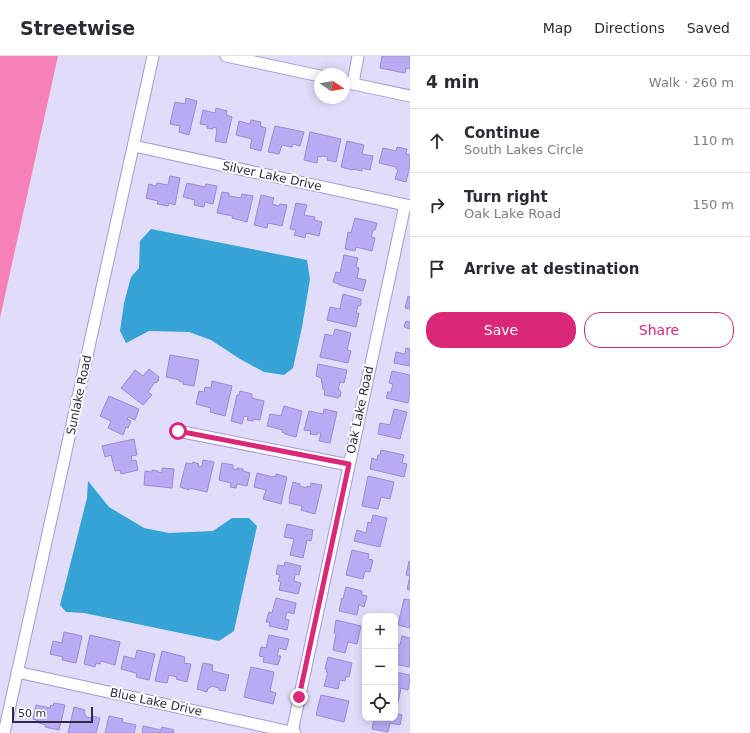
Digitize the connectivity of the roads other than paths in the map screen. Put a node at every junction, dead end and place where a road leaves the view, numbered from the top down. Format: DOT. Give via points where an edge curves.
graph roads {
  1 [pos="153,56"];
  2 [pos="226,56"];
  3 [pos="358,56"];
  4 [pos="314,75"];
  5 [pos="350,78"];
  6 [pos="350,83"];
  7 [pos="410,96"];
  8 [pos="134,146"];
  9 [pos="407,205"];
  10 [pos="178,431"];
  11 [pos="349,464"];
  12 [pos="17,672"];
  13 [pos="4,733"];
  14 [pos="293,733"];
  1 -- 8 [label="street, Sunlake Road"];
  2 -- 4 [label="street"];
  3 -- 5 [label="street"];
  6 -- 7 [label="street"];
  8 -- 9 [label="street, Silver Lake Drive"];
  8 -- 12 [label="street, Sunlake Road"];
  9 -- 11 [label="street, Oak Lake Road"];
  10 -- 11 [label="street"];
  11 -- 14 [label="street, Oak Lake Road"];
  12 -- 13 [label="street, Sunlake Road"];
  12 -- 14 [label="street, Blue Lake Drive"];
}
